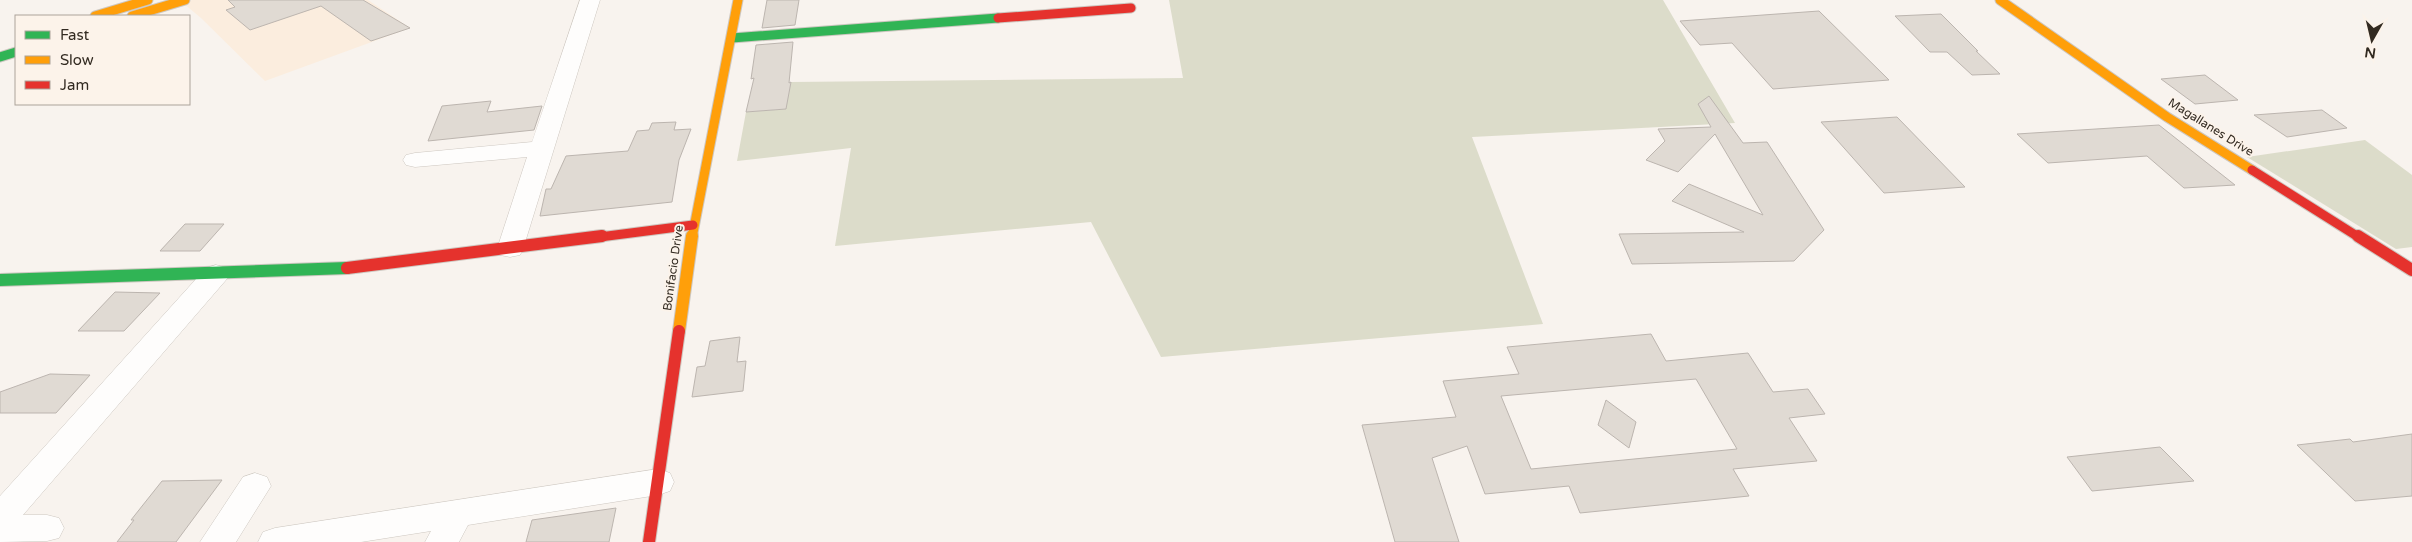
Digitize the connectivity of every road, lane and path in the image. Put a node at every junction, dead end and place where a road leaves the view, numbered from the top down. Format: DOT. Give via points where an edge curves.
graph roads {
  1 [pos="148,0"];
  2 [pos="185,0"];
  3 [pos="590,0"];
  4 [pos="738,0"];
  5 [pos="2000,0"];
  6 [pos="1131,8"];
  7 [pos="98,15"];
  8 [pos="135,15"];
  9 [pos="732,38"];
  10 [pos="15,40"];
  11 [pos="0,45"];
  12 [pos="15,52"];
  13 [pos="0,57"];
  14 [pos="543,148"];
  15 [pos="415,160"];
  16 [pos="693,225"];
  17 [pos="510,249"];
  18 [pos="2412,270"];
  19 [pos="216,274"];
  20 [pos="0,280"];
  21 [pos="658,482"];
  22 [pos="255,486"];
  23 [pos="457,513"];
  24 [pos="0,515"];
  25 [pos="47,528"];
  26 [pos="0,529"];
  27 [pos="217,542"];
  28 [pos="275,542"];
  29 [pos="442,542"];
  30 [pos="649,542"];
  1 -- 7 [label="street"];
  2 -- 8 [label="street"];
  3 -- 14 [label="street"];
  4 -- 9 [label="street, Bonifacio Drive"];
  5 -- 18 [label="street, Magallanes Drive" via="2167,117"];
  6 -- 9 [label="street"];
  9 -- 16 [label="street, Bonifacio Drive"];
  10 -- 11 [label="street"];
  12 -- 13 [label="street"];
  14 -- 15 [label="street"];
  14 -- 17 [label="street"];
  16 -- 17 [label="street"];
  16 -- 21 [label="street, Bonifacio Drive"];
  17 -- 19 [label="street" via="360,268"];
  19 -- 20 [label="street"];
  19 -- 24 [label="street" via="19,499"];
  21 -- 23 [label="street"];
  21 -- 30 [label="street, Bonifacio Drive"];
  22 -- 27 [label="street"];
  23 -- 28 [label="street"];
  23 -- 29 [label="street"];
  25 -- 26 [label="street"];
}
